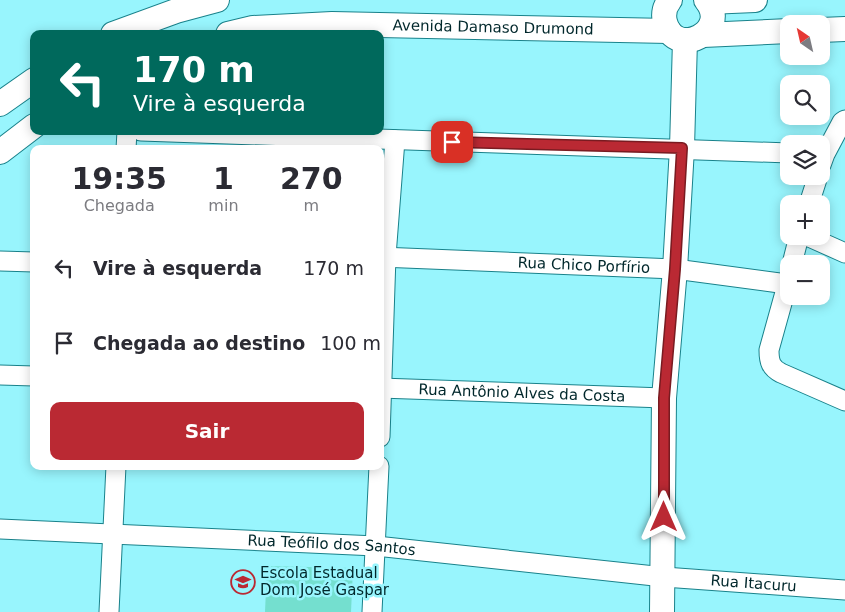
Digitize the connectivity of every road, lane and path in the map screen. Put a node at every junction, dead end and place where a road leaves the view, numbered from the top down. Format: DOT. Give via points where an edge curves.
graph roads {
  1 [pos="218,0"];
  2 [pos="670,0"];
  3 [pos="755,0"];
  4 [pos="707,1"];
  5 [pos="845,29"];
  6 [pos="124,30"];
  7 [pos="245,30"];
  8 [pos="830,30"];
  9 [pos="780,31"];
  10 [pos="686,35"];
  11 [pos="30,83"];
  12 [pos="0,104"];
  13 [pos="845,120"];
  14 [pos="30,129"];
  15 [pos="254,135"];
  16 [pos="395,140"];
  17 [pos="830,144"];
  18 [pos="682,148"];
  19 [pos="0,152"];
  20 [pos="780,153"];
  21 [pos="827,245"];
  22 [pos="384,246"];
  23 [pos="845,253"];
  24 [pos="384,256"];
  25 [pos="0,261"];
  26 [pos="30,262"];
  27 [pos="675,269"];
  28 [pos="780,280"];
  29 [pos="781,305"];
  30 [pos="0,375"];
  31 [pos="30,376"];
  32 [pos="384,388"];
  33 [pos="664,398"];
  34 [pos="845,401"];
  35 [pos="116,470"];
  36 [pos="379,470"];
  37 [pos="0,529"];
  38 [pos="112,534"];
  39 [pos="376,546"];
  40 [pos="664,576"];
  41 [pos="845,590"];
  42 [pos="109,612"];
  43 [pos="372,612"];
  44 [pos="662,612"];
  1 -- 6 [label="main road" via="176,10"];
  2 -- 10 [label="main road" via="664,17"];
  3 -- 4 [label="main road"];
  4 -- 10 [label="main road" via="711,9 711,23"];
  5 -- 8 [label="main road"];
  7 -- 10 [label="main road, Avenida Damaso Drumond" via="332,24"];
  9 -- 10 [label="main road, Avenida Damaso Drumond"];
  10 -- 18 [label="main road"];
  11 -- 12 [label="main road"];
  13 -- 17 [label="street"];
  14 -- 19 [label="main road"];
  15 -- 16 [label="street"];
  16 -- 18 [label="street"];
  16 -- 22 [label="street"];
  18 -- 20 [label="street"];
  18 -- 27 [label="main road"];
  21 -- 23 [label="street"];
  24 -- 27 [label="street, Rua Chico Porfírio"];
  25 -- 26 [label="street"];
  27 -- 28 [label="street, Rua Chico Porfírio"];
  27 -- 33 [label="main road"];
  29 -- 34 [label="street" via="769,350 771,366"];
  30 -- 31 [label="street"];
  32 -- 33 [label="street, Rua Antônio Alves da Costa"];
  33 -- 40 [label="main road"];
  35 -- 38 [label="street"];
  36 -- 39 [label="street"];
  37 -- 38 [label="street, Rua Teófilo dos Santos"];
  38 -- 39 [label="street, Rua Teófilo dos Santos"];
  38 -- 42 [label="street"];
  39 -- 40 [label="street, Rua Teófilo dos Santos"];
  39 -- 43 [label="street"];
  40 -- 41 [label="street, Rua Itacuru"];
  40 -- 44 [label="main road"];
}
